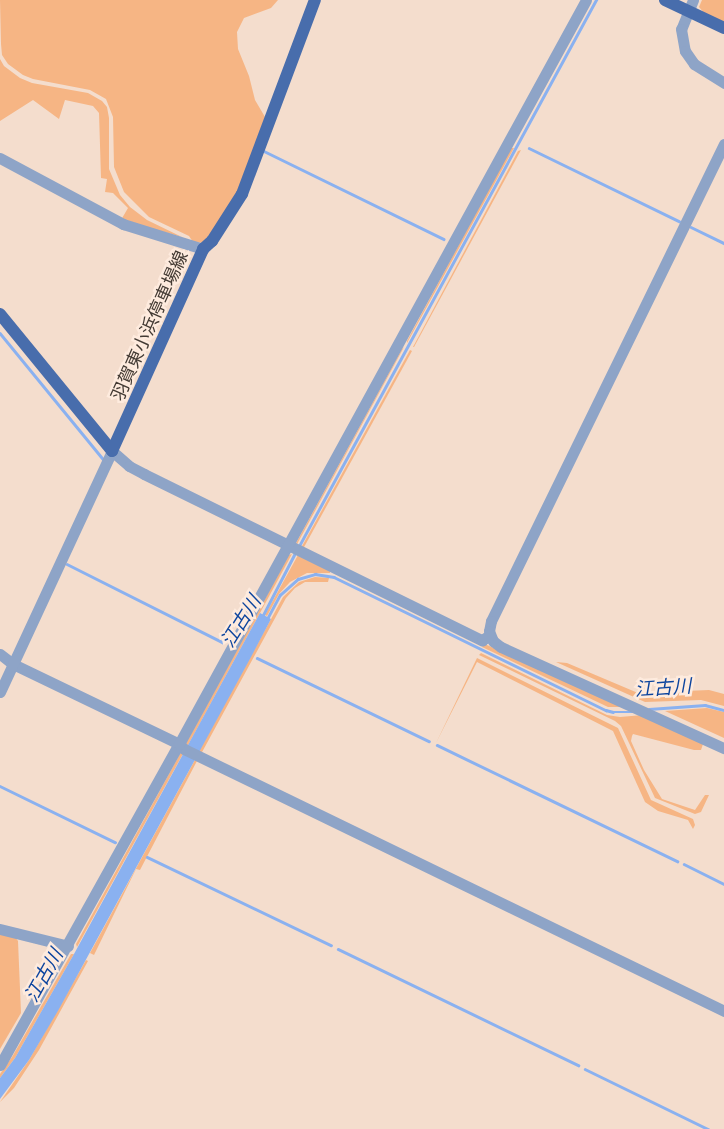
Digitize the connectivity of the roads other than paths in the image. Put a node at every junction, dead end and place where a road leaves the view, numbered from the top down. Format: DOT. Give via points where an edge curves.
graph roads {
  1 [pos="315,0"];
  2 [pos="586,0"];
  3 [pos="665,0"];
  4 [pos="691,6"];
  5 [pos="724,28"];
  6 [pos="724,83"];
  7 [pos="724,144"];
  8 [pos="0,158"];
  9 [pos="203,249"];
  10 [pos="0,314"];
  11 [pos="112,451"];
  12 [pos="294,548"];
  13 [pos="490,635"];
  14 [pos="0,654"];
  15 [pos="13,664"];
  16 [pos="0,692"];
  17 [pos="181,746"];
  18 [pos="724,748"];
  19 [pos="0,929"];
  20 [pos="68,946"];
  21 [pos="724,1011"];
  22 [pos="0,1065"];
  1 -- 9 [label="main road, 羽賀東小浜停車場線" via="242,194 212,241"];
  2 -- 12 [label="street"];
  3 -- 4 [label="main road"];
  4 -- 5 [label="main road"];
  4 -- 6 [label="street" via="682,29 685,51 694,64"];
  7 -- 13 [label="street" via="491,622"];
  8 -- 9 [label="street" via="122,224"];
  9 -- 11 [label="main road, 羽賀東小浜停車場線"];
  10 -- 11 [label="main road"];
  11 -- 12 [label="street" via="128,466"];
  11 -- 15 [label="street"];
  12 -- 13 [label="street" via="482,640"];
  12 -- 17 [label="street"];
  13 -- 18 [label="street" via="493,642 501,647"];
  14 -- 15 [label="street"];
  15 -- 16 [label="street"];
  15 -- 17 [label="street"];
  17 -- 20 [label="street"];
  17 -- 21 [label="street"];
  19 -- 20 [label="street"];
  20 -- 22 [label="street"];
}
